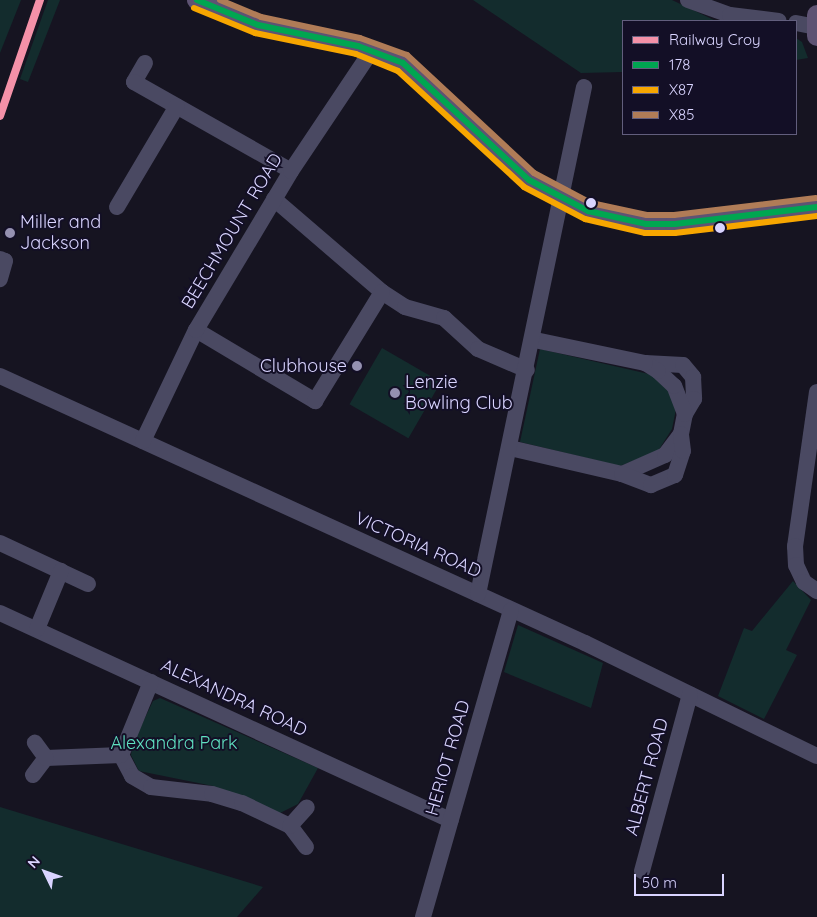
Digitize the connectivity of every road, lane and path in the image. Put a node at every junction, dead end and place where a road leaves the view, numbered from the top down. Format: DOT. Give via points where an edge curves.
graph roads {
  1 [pos="197,0"];
  2 [pos="688,0"];
  3 [pos="771,20"];
  4 [pos="797,23"];
  5 [pos="817,26"];
  6 [pos="372,50"];
  7 [pos="145,63"];
  8 [pos="584,87"];
  9 [pos="177,106"];
  10 [pos="291,171"];
  11 [pos="274,199"];
  12 [pos="563,200"];
  13 [pos="117,207"];
  14 [pos="817,207"];
  15 [pos="0,259"];
  16 [pos="0,279"];
  17 [pos="382,292"];
  18 [pos="196,330"];
  19 [pos="534,340"];
  20 [pos="527,370"];
  21 [pos="0,376"];
  22 [pos="817,392"];
  23 [pos="143,441"];
  24 [pos="510,448"];
  25 [pos="0,543"];
  26 [pos="61,572"];
  27 [pos="88,584"];
  28 [pos="817,591"];
  29 [pos="478,594"];
  30 [pos="511,610"];
  31 [pos="0,613"];
  32 [pos="36,629"];
  33 [pos="151,682"];
  34 [pos="690,694"];
  35 [pos="35,743"];
  36 [pos="121,755"];
  37 [pos="817,756"];
  38 [pos="46,758"];
  39 [pos="33,775"];
  40 [pos="308,807"];
  41 [pos="451,820"];
  42 [pos="290,826"];
  43 [pos="306,847"];
  44 [pos="642,871"];
  45 [pos="423,917"];
  1 -- 6 [label="main road" via="258,25"];
  2 -- 3 [label="street" via="730,15"];
  4 -- 5 [label="street"];
  6 -- 10 [label="street, BEECHMOUNT ROAD"];
  6 -- 12 [label="main road" via="403,63 432,85 530,180"];
  7 -- 9 [label="street" via="134,82"];
  8 -- 12 [label="street"];
  9 -- 10 [label="street"];
  9 -- 13 [label="street"];
  10 -- 11 [label="street, BEECHMOUNT ROAD"];
  11 -- 17 [label="street"];
  11 -- 18 [label="street, BEECHMOUNT ROAD"];
  12 -- 14 [label="main road" via="588,211 646,224 675,224"];
  12 -- 19 [label="street"];
  15 -- 16 [label="street" via="5,261"];
  17 -- 18 [label="street" via="315,401"];
  17 -- 20 [label="street" via="405,307 444,318 478,349"];
  18 -- 23 [label="street, BEECHMOUNT ROAD"];
  19 -- 20 [label="street"];
  19 -- 24 [label="street" via="645,363 674,386 685,414 681,434 665,455 622,474"];
  20 -- 24 [label="street"];
  21 -- 23 [label="street, VICTORIA ROAD"];
  22 -- 28 [label="street" via="795,546 796,565 804,582"];
  23 -- 29 [label="street, VICTORIA ROAD"];
  24 -- 29 [label="street"];
  25 -- 26 [label="street"];
  26 -- 27 [label="street"];
  26 -- 32 [label="street"];
  29 -- 30 [label="street, VICTORIA ROAD"];
  30 -- 34 [label="street, VICTORIA ROAD"];
  30 -- 41 [label="street, HERIOT ROAD"];
  31 -- 32 [label="street, ALEXANDRA ROAD"];
  32 -- 33 [label="street, ALEXANDRA ROAD"];
  33 -- 36 [label="street"];
  33 -- 41 [label="street, ALEXANDRA ROAD"];
  34 -- 37 [label="street, VICTORIA ROAD"];
  34 -- 44 [label="street, ALBERT ROAD"];
  35 -- 38 [label="street"];
  36 -- 38 [label="street"];
  36 -- 42 [label="street" via="132,776 151,787 212,794"];
  38 -- 39 [label="street"];
  40 -- 42 [label="street"];
  41 -- 45 [label="street, HERIOT ROAD"];
  42 -- 43 [label="street"];
}
